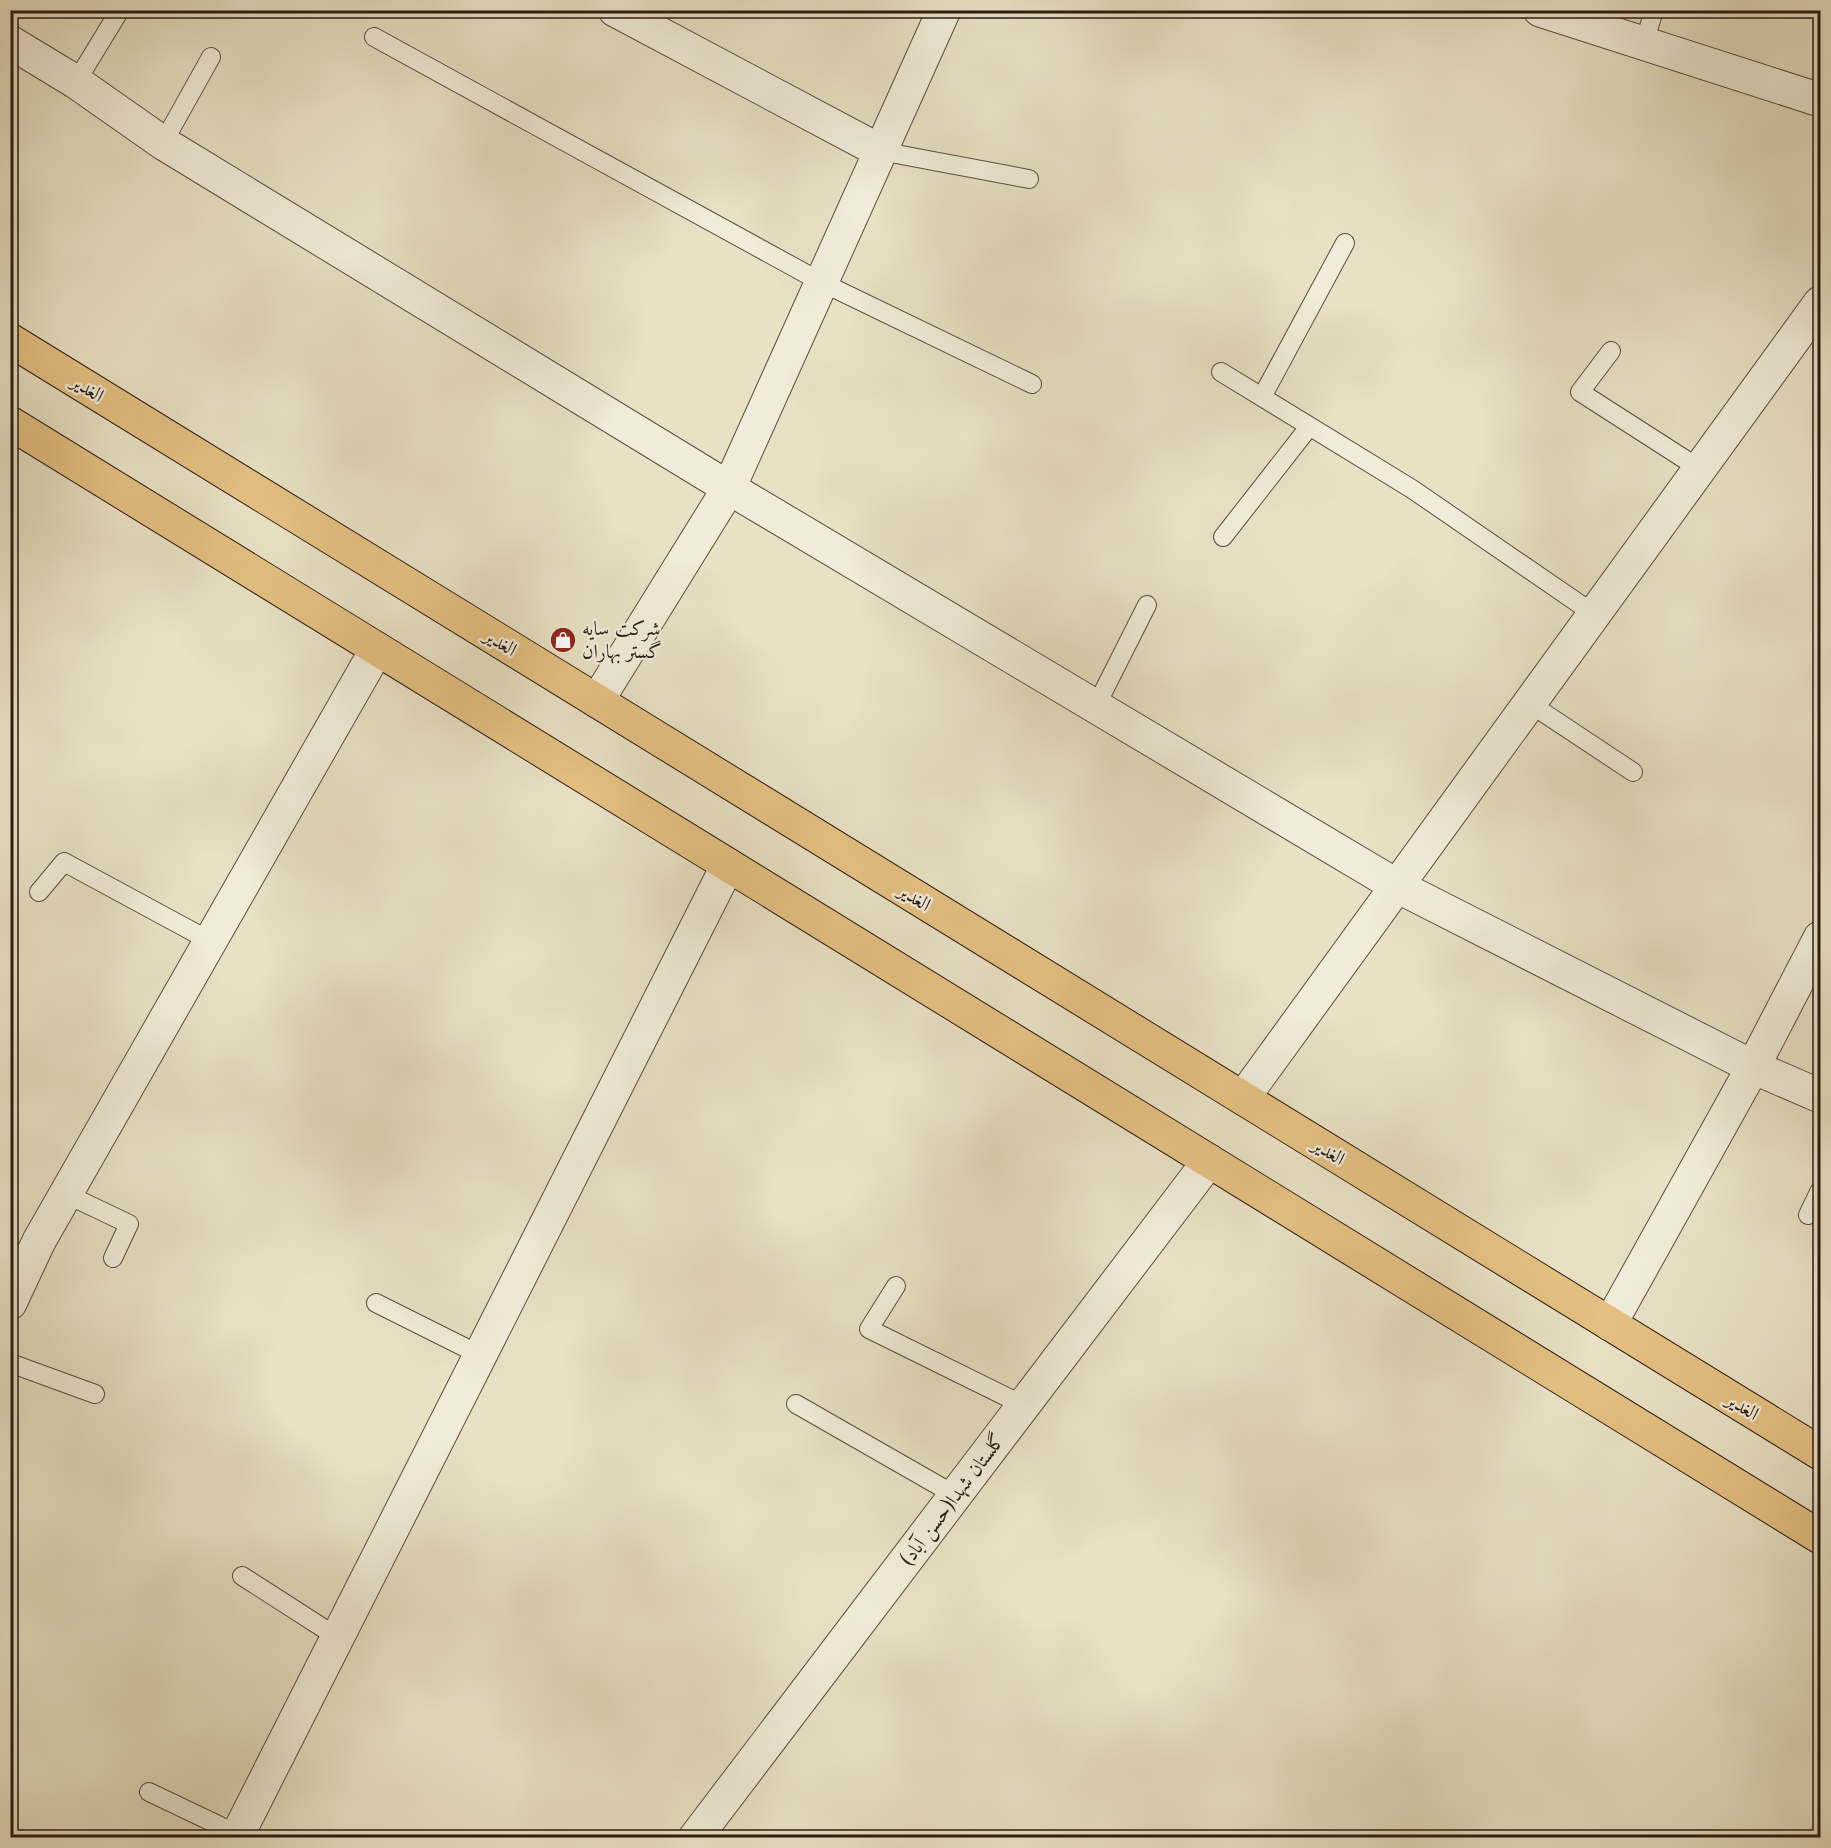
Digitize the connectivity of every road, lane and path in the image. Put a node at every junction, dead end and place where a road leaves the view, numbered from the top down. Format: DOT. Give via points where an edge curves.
graph roads {
  1 [pos="120,10"];
  2 [pos="615,10"];
  3 [pos="944,10"];
  4 [pos="1540,10"];
  5 [pos="1654,10"];
  6 [pos="374,37"];
  7 [pos="10,42"];
  8 [pos="1644,44"];
  9 [pos="211,57"];
  10 [pos="76,82"];
  11 [pos="1821,100"];
  12 [pos="163,143"];
  13 [pos="880,151"];
  14 [pos="1029,179"];
  15 [pos="1345,243"];
  16 [pos="821,282"];
  17 [pos="1821,303"];
  18 [pos="10,340"];
  19 [pos="1611,351"];
  20 [pos="1221,372"];
  21 [pos="1032,384"];
  22 [pos="1262,397"];
  23 [pos="10,423"];
  24 [pos="1309,427"];
  25 [pos="1700,469"];
  26 [pos="729,488"];
  27 [pos="1223,537"];
  28 [pos="1147,605"];
  29 [pos="1594,614"];
  30 [pos="377,649"];
  31 [pos="597,701"];
  32 [pos="1529,704"];
  33 [pos="1096,706"];
  34 [pos="1633,772"];
  35 [pos="728,864"];
  36 [pos="1397,886"];
  37 [pos="39,892"];
  38 [pos="1821,938"];
  39 [pos="210,941"];
  40 [pos="1753,1067"];
  41 [pos="1821,1096"];
  42 [pos="1243,1098"];
  43 [pos="1209,1161"];
  44 [pos="1821,1190"];
  45 [pos="66,1194"];
  46 [pos="1808,1215"];
  47 [pos="113,1258"];
  48 [pos="896,1286"];
  49 [pos="10,1303"];
  50 [pos="376,1304"];
  51 [pos="1610,1324"];
  52 [pos="480,1355"];
  53 [pos="10,1363"];
  54 [pos="95,1394"];
  55 [pos="796,1404"];
  56 [pos="1023,1405"];
  57 [pos="1821,1454"];
  58 [pos="954,1495"];
  59 [pos="1821,1536"];
  60 [pos="242,1576"];
  61 [pos="337,1637"];
  62 [pos="148,1792"];
  63 [pos="236,1836"];
  64 [pos="695,1838"];
  1 -- 10 [label="lane"];
  2 -- 13 [label="street"];
  3 -- 13 [label="street"];
  4 -- 8 [label="street"];
  5 -- 8 [label="lane"];
  6 -- 16 [label="lane"];
  7 -- 10 [label="street"];
  8 -- 11 [label="street"];
  9 -- 12 [label="lane"];
  10 -- 12 [label="street"];
  12 -- 26 [label="street"];
  13 -- 14 [label="lane"];
  13 -- 16 [label="street"];
  15 -- 22 [label="lane"];
  16 -- 21 [label="lane"];
  16 -- 26 [label="street"];
  17 -- 25 [label="street"];
  18 -- 31 [label="main road, الغدیر"];
  19 -- 25 [label="lane" via="1580,392"];
  20 -- 22 [label="lane"];
  22 -- 24 [label="lane"];
  23 -- 30 [label="main road"];
  24 -- 27 [label="lane"];
  24 -- 29 [label="lane" via="1412,489"];
  25 -- 29 [label="street"];
  26 -- 31 [label="street"];
  26 -- 33 [label="street"];
  28 -- 33 [label="lane"];
  29 -- 32 [label="street"];
  30 -- 35 [label="main road"];
  30 -- 39 [label="street"];
  31 -- 42 [label="main road, الغدیر"];
  32 -- 34 [label="lane"];
  32 -- 36 [label="street"];
  33 -- 36 [label="street"];
  35 -- 43 [label="main road"];
  35 -- 52 [label="street"];
  36 -- 40 [label="street"];
  36 -- 42 [label="street"];
  37 -- 39 [label="lane" via="64,862"];
  38 -- 40 [label="street"];
  39 -- 45 [label="street"];
  40 -- 41 [label="street"];
  40 -- 51 [label="street"];
  42 -- 51 [label="main road, الغدیر"];
  43 -- 56 [label="street, گلستان شهدا(حسن آباد)"];
  43 -- 59 [label="main road"];
  44 -- 46 [label="lane"];
  45 -- 47 [label="lane" via="129,1224"];
  45 -- 49 [label="street"];
  48 -- 56 [label="lane" via="869,1329"];
  50 -- 52 [label="lane"];
  51 -- 57 [label="main road, الغدیر"];
  52 -- 61 [label="street"];
  53 -- 54 [label="lane"];
  55 -- 58 [label="lane"];
  56 -- 58 [label="street, گلستان شهدا(حسن آباد)"];
  58 -- 64 [label="street, گلستان شهدا(حسن آباد)"];
  60 -- 61 [label="lane"];
  61 -- 63 [label="street"];
  62 -- 63 [label="lane"];
}
